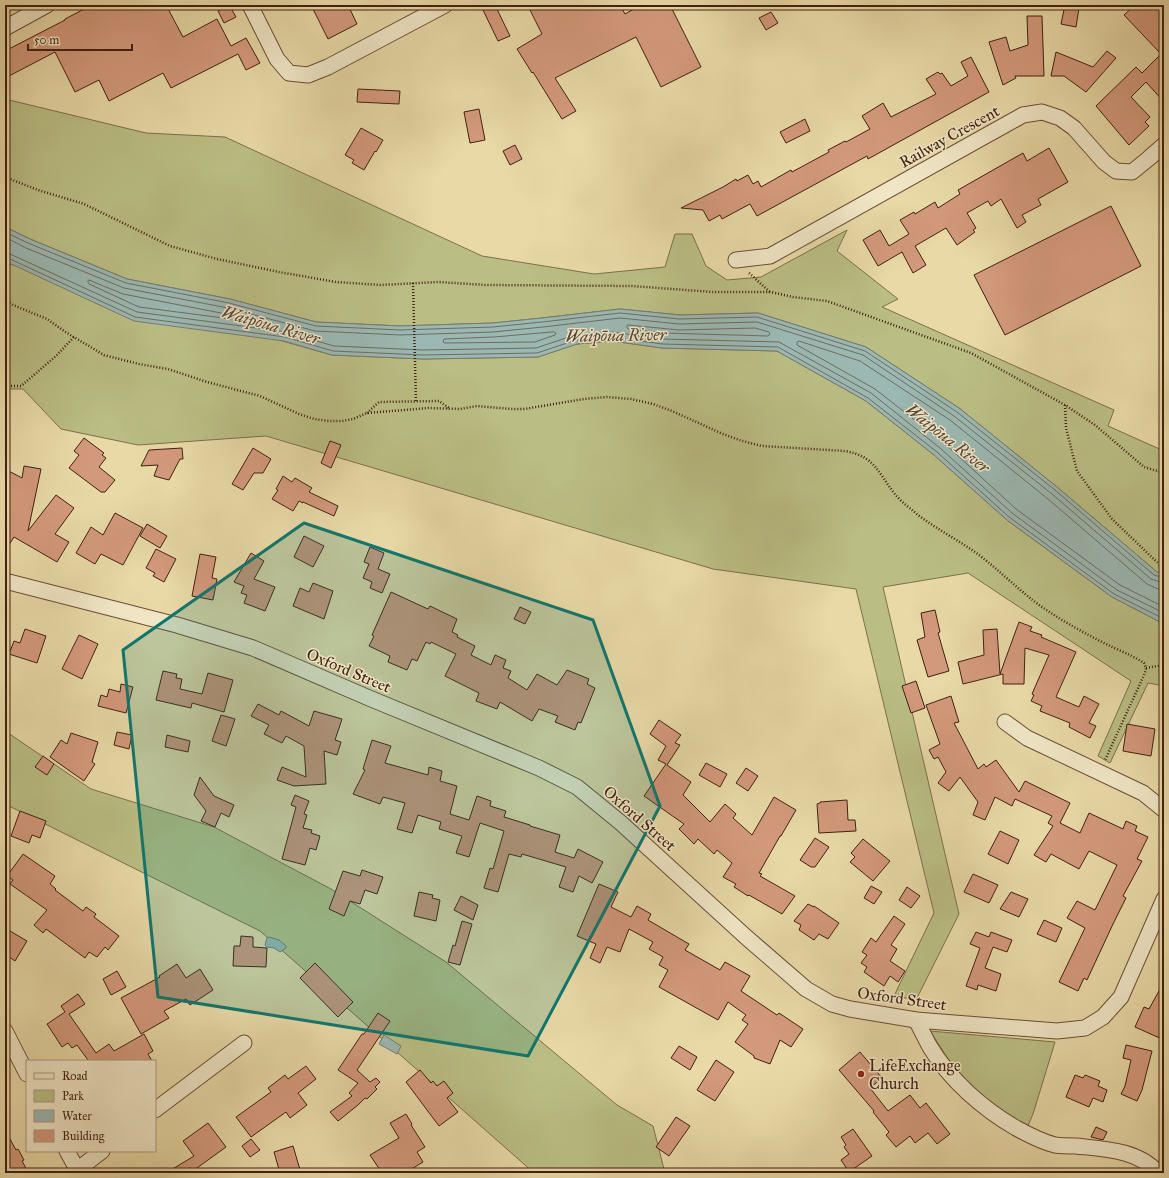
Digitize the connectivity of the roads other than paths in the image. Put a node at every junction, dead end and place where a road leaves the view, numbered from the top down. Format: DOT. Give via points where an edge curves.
graph roads {
  1 [pos="47,5"];
  2 [pos="250,5"];
  3 [pos="445,5"];
  4 [pos="5,28"];
  5 [pos="1164,145"];
  6 [pos="736,260"];
  7 [pos="5,581"];
  8 [pos="1005,722"];
  9 [pos="1164,810"];
  10 [pos="1164,899"];
  11 [pos="916,1020"];
  12 [pos="5,1031"];
  13 [pos="244,1043"];
  14 [pos="26,1072"];
  15 [pos="156,1109"];
  16 [pos="68,1152"];
  17 [pos="101,1152"];
  18 [pos="78,1171"];
  19 [pos="1158,1173"];
  1 -- 4 [label="street"];
  2 -- 3 [label="street" via="277,59 289,73 308,75"];
  5 -- 6 [label="street, Railway Crescent" via="1132,172 1116,171 1104,162 1074,128 1060,118 1042,112 1024,115 770,256"];
  7 -- 11 [label="street, Oxford Street" via="177,625 253,648 539,768 577,787 621,823 806,989 844,1008"];
  8 -- 9 [label="street" via="1027,738 1144,793"];
  10 -- 11 [label="street, Oxford Street" via="1121,997 1103,1017 1085,1028 1057,1031"];
  11 -- 19 [label="street" via="931,1048 948,1071 969,1095 1001,1119 1055,1145 1100,1148 1133,1156"];
  12 -- 14 [label="street"];
  13 -- 15 [label="street"];
  16 -- 18 [label="street"];
  17 -- 18 [label="street"];
}
